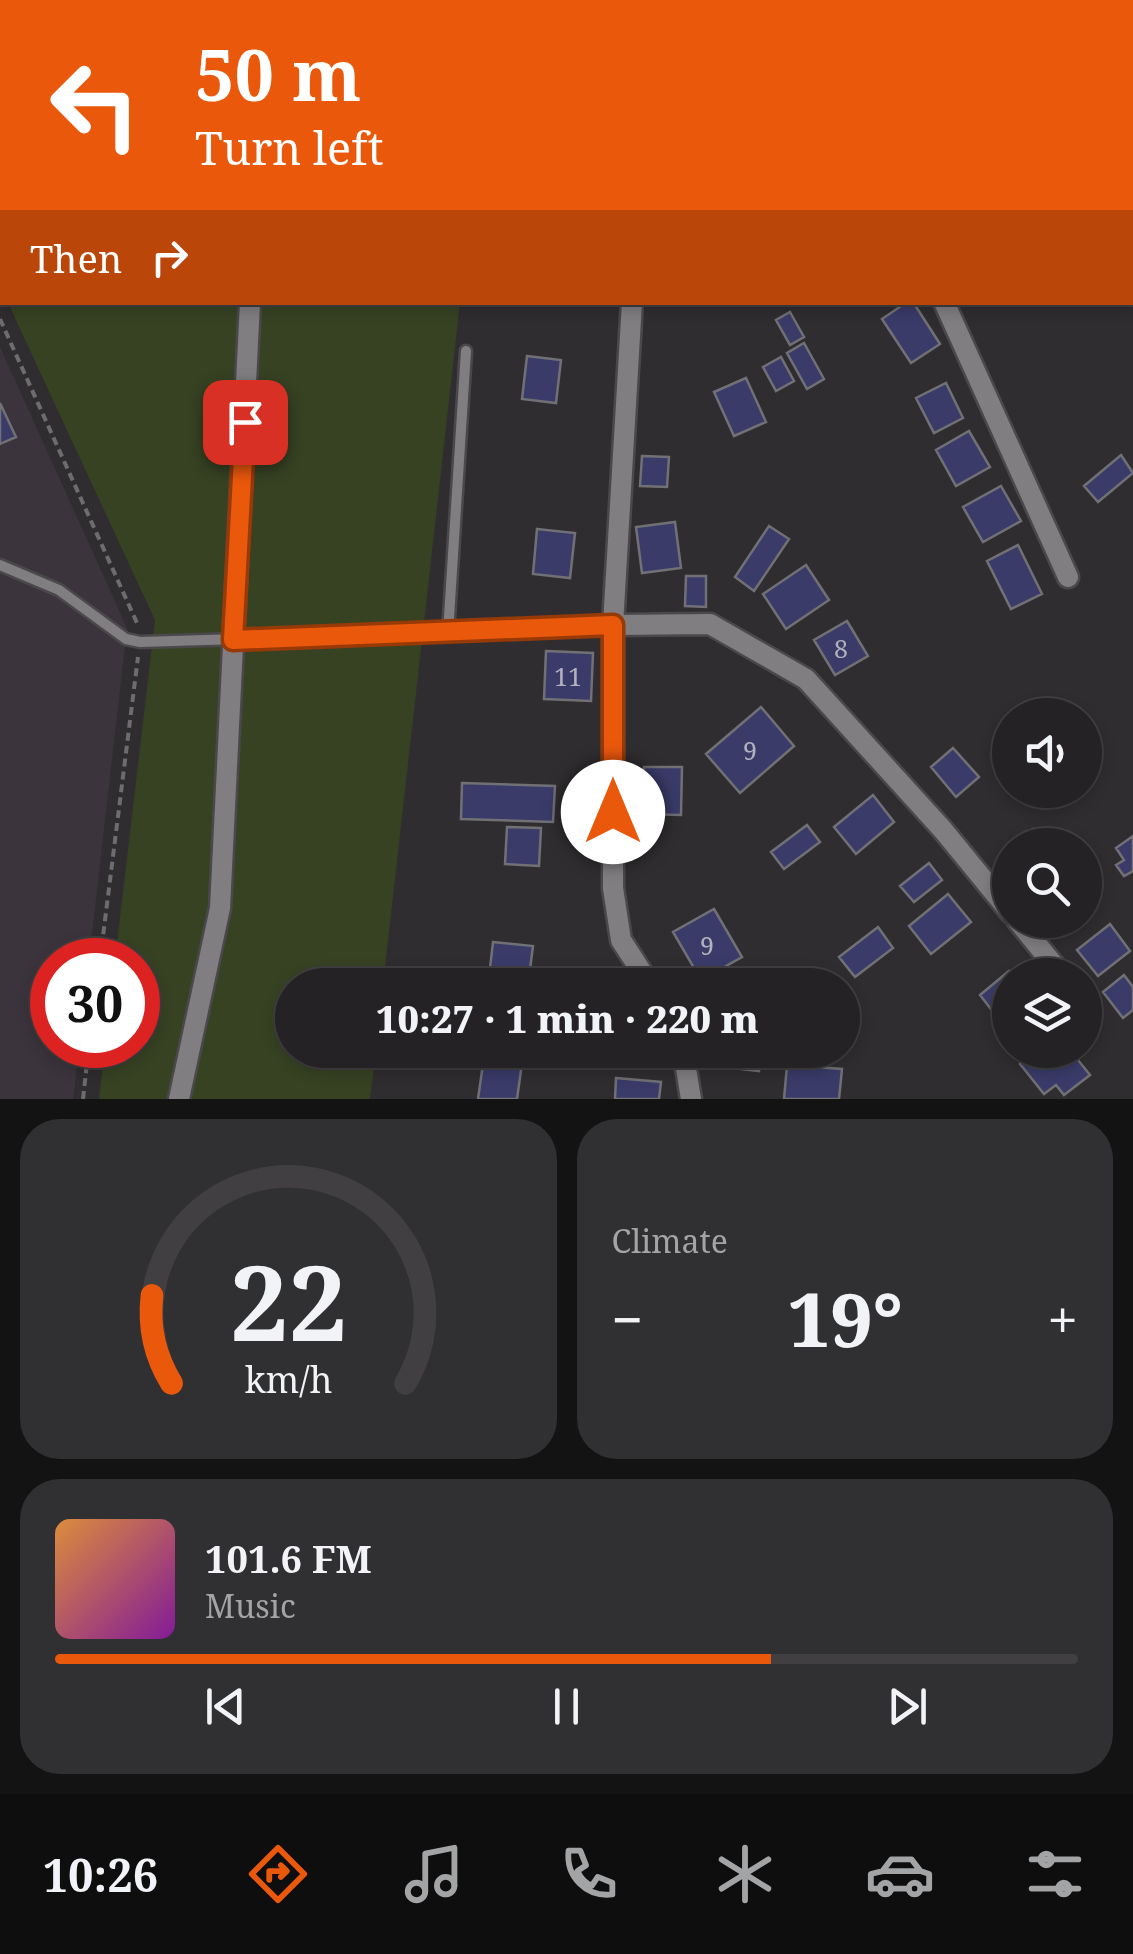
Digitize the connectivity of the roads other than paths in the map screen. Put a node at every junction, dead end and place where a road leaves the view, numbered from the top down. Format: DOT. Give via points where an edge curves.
graph roads {
  1 [pos="250,305"];
  2 [pos="632,305"];
  3 [pos="945,305"];
  4 [pos="466,351"];
  5 [pos="0,565"];
  6 [pos="1068,577"];
  7 [pos="613,625"];
  8 [pos="448,633"];
  9 [pos="233,640"];
  10 [pos="992,890"];
  11 [pos="1032,938"];
  12 [pos="1048,958"];
  13 [pos="639,968"];
  14 [pos="685,1068"];
  15 [pos="178,1099"];
  16 [pos="691,1099"];
  1 -- 9 [label="street"];
  2 -- 7 [label="street"];
  3 -- 6 [label="street"];
  4 -- 8 [label="lane"];
  5 -- 9 [label="lane" via="60,590 126,639"];
  7 -- 8 [label="lane"];
  7 -- 10 [label="street" via="710,624 806,679"];
  7 -- 13 [label="street" via="614,888 621,940"];
  8 -- 9 [label="lane"];
  9 -- 15 [label="street" via="220,908"];
  11 -- 12 [label="street"];
  14 -- 16 [label="street"];
}
